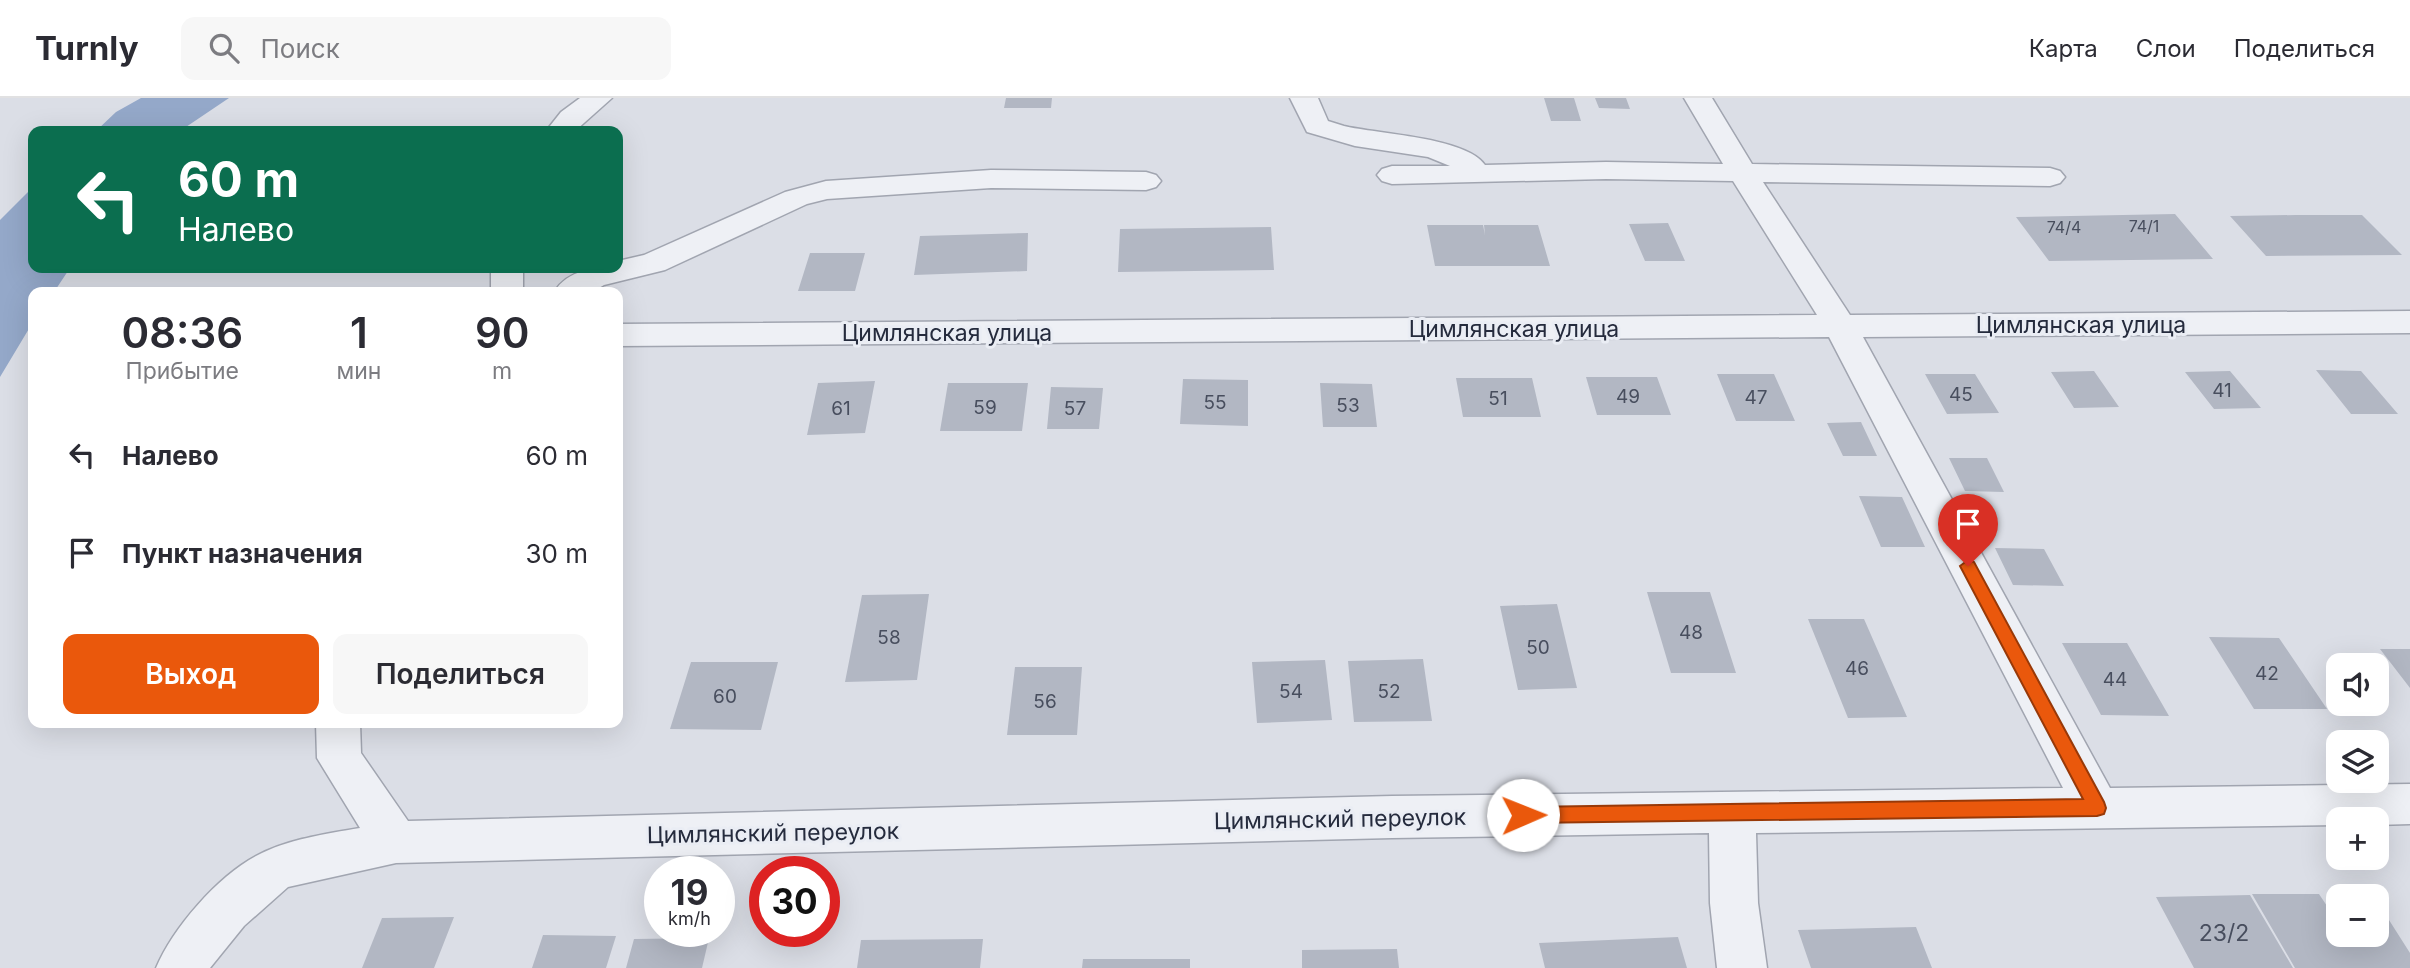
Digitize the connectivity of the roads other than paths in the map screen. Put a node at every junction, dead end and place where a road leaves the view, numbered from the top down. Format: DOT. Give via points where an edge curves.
graph roads {
  1 [pos="598,98"];
  2 [pos="1304,98"];
  3 [pos="1698,98"];
  4 [pos="564,126"];
  5 [pos="1392,175"];
  6 [pos="1744,175"];
  7 [pos="1476,176"];
  8 [pos="2050,177"];
  9 [pos="1146,181"];
  10 [pos="623,270"];
  11 [pos="610,273"];
  12 [pos="578,287"];
  13 [pos="2410,322"];
  14 [pos="1840,326"];
  15 [pos="623,335"];
  16 [pos="338,728"];
  17 [pos="2410,804"];
  18 [pos="2097,808"];
  19 [pos="1732,812"];
  20 [pos="396,842"];
  21 [pos="181,968"];
  22 [pos="1742,968"];
  1 -- 4 [label="street"];
  2 -- 7 [label="street" via="1317,127 1335,135 1459,157 1473,166"];
  3 -- 6 [label="street"];
  5 -- 7 [label="street"];
  6 -- 7 [label="street" via="1634,171"];
  6 -- 8 [label="street"];
  6 -- 14 [label="street"];
  9 -- 10 [label="street" via="991,179 825,190 796,198 654,263"];
  11 -- 12 [label="street"];
  13 -- 14 [label="street, Цимлянская улица"];
  14 -- 15 [label="street, Цимлянская улица"];
  14 -- 18 [label="street"];
  16 -- 20 [label="street" via="339,758"];
  17 -- 18 [label="street, Цимлянский переулок"];
  18 -- 19 [label="street, Цимлянский переулок"];
  19 -- 20 [label="street, Цимлянский переулок"];
  19 -- 22 [label="street" via="1734,903"];
  20 -- 21 [label="street, Цимлянский переулок" via="282,867 218,919"];
}
